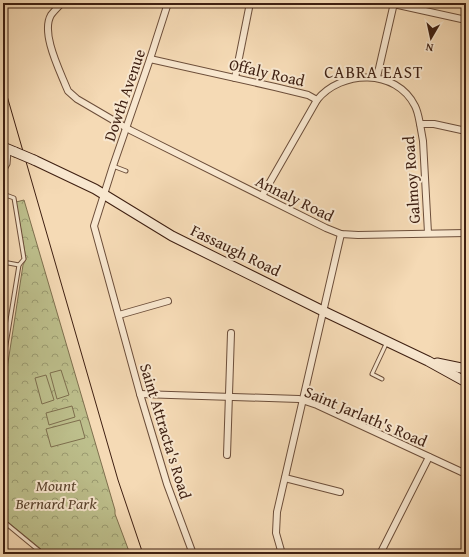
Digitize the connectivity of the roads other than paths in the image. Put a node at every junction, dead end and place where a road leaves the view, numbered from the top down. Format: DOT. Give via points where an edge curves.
graph roads {
  1 [pos="62,3"];
  2 [pos="168,3"];
  3 [pos="250,3"];
  4 [pos="326,3"];
  5 [pos="333,3"];
  6 [pos="392,3"];
  7 [pos="466,20"];
  8 [pos="150,60"];
  9 [pos="235,78"];
  10 [pos="377,78"];
  11 [pos="317,100"];
  12 [pos="420,124"];
  13 [pos="126,127"];
  14 [pos="466,131"];
  15 [pos="9,150"];
  16 [pos="113,166"];
  17 [pos="126,171"];
  18 [pos="3,173"];
  19 [pos="3,194"];
  20 [pos="104,195"];
  21 [pos="262,196"];
  22 [pos="428,233"];
  23 [pos="466,233"];
  24 [pos="341,234"];
  25 [pos="3,262"];
  26 [pos="19,265"];
  27 [pos="168,301"];
  28 [pos="323,311"];
  29 [pos="119,315"];
  30 [pos="231,333"];
  31 [pos="388,342"];
  32 [pos="428,361"];
  33 [pos="3,363"];
  34 [pos="466,369"];
  35 [pos="382,379"];
  36 [pos="466,382"];
  37 [pos="140,394"];
  38 [pos="229,396"];
  39 [pos="302,400"];
  40 [pos="227,455"];
  41 [pos="429,457"];
  42 [pos="466,474"];
  43 [pos="285,478"];
  44 [pos="340,492"];
  45 [pos="3,522"];
  46 [pos="43,554"];
  47 [pos="193,554"];
  48 [pos="282,554"];
  49 [pos="380,554"];
  1 -- 13 [label="street, Annaly Road" via="48,22 48,30 64,84 76,99"];
  2 -- 8 [label="street, Dowth Avenue"];
  3 -- 9 [label="street"];
  4 -- 5 [label="lane"];
  6 -- 7 [label="street"];
  6 -- 10 [label="street"];
  8 -- 9 [label="street, Offaly Road"];
  8 -- 13 [label="street, Dowth Avenue"];
  9 -- 11 [label="street, Offaly Road" via="308,95"];
  10 -- 11 [label="street, Offaly Road" via="360,78 344,82 328,89"];
  10 -- 12 [label="street, Offaly Road" via="389,82 408,97 415,107"];
  11 -- 21 [label="street"];
  12 -- 14 [label="street" via="434,124"];
  12 -- 22 [label="street, Galmoy Road"];
  13 -- 16 [label="street, Dowth Avenue"];
  13 -- 21 [label="street, Annaly Road"];
  15 -- 18 [label="lane" via="8,164"];
  15 -- 20 [label="street, Fassaugh Road, bridge"];
  16 -- 17 [label="lane"];
  16 -- 20 [label="street, Dowth Avenue"];
  19 -- 26 [label="lane" via="14,198 24,259"];
  20 -- 28 [label="street, Fassaugh Road" via="172,236"];
  20 -- 29 [label="street, Saint Attracta's Road" via="94,226"];
  21 -- 24 [label="street, Annaly Road"];
  22 -- 23 [label="street, Annaly Road"];
  22 -- 24 [label="street, Annaly Road"];
  24 -- 28 [label="street"];
  25 -- 26 [label="lane"];
  26 -- 33 [label="lane"];
  27 -- 29 [label="street"];
  28 -- 31 [label="street, Fassaugh Road"];
  28 -- 39 [label="street"];
  29 -- 37 [label="street, Saint Attracta's Road"];
  30 -- 38 [label="street"];
  31 -- 32 [label="street, Fassaugh Road"];
  31 -- 35 [label="lane" via="372,374"];
  32 -- 34 [label="street, Fassaugh Road"];
  32 -- 36 [label="street, Fassaugh Road"];
  37 -- 38 [label="street, Saint Jarlath's Road"];
  37 -- 47 [label="street, Saint Attracta's Road" via="167,484"];
  38 -- 39 [label="street, Saint Jarlath's Road"];
  38 -- 40 [label="street"];
  39 -- 41 [label="street, Saint Jarlath's Road"];
  39 -- 43 [label="street"];
  41 -- 42 [label="street, Saint Jarlath's Road"];
  41 -- 49 [label="street"];
  43 -- 44 [label="street"];
  43 -- 48 [label="street" via="276,521 276,533"];
  45 -- 46 [label="lane"];
}
